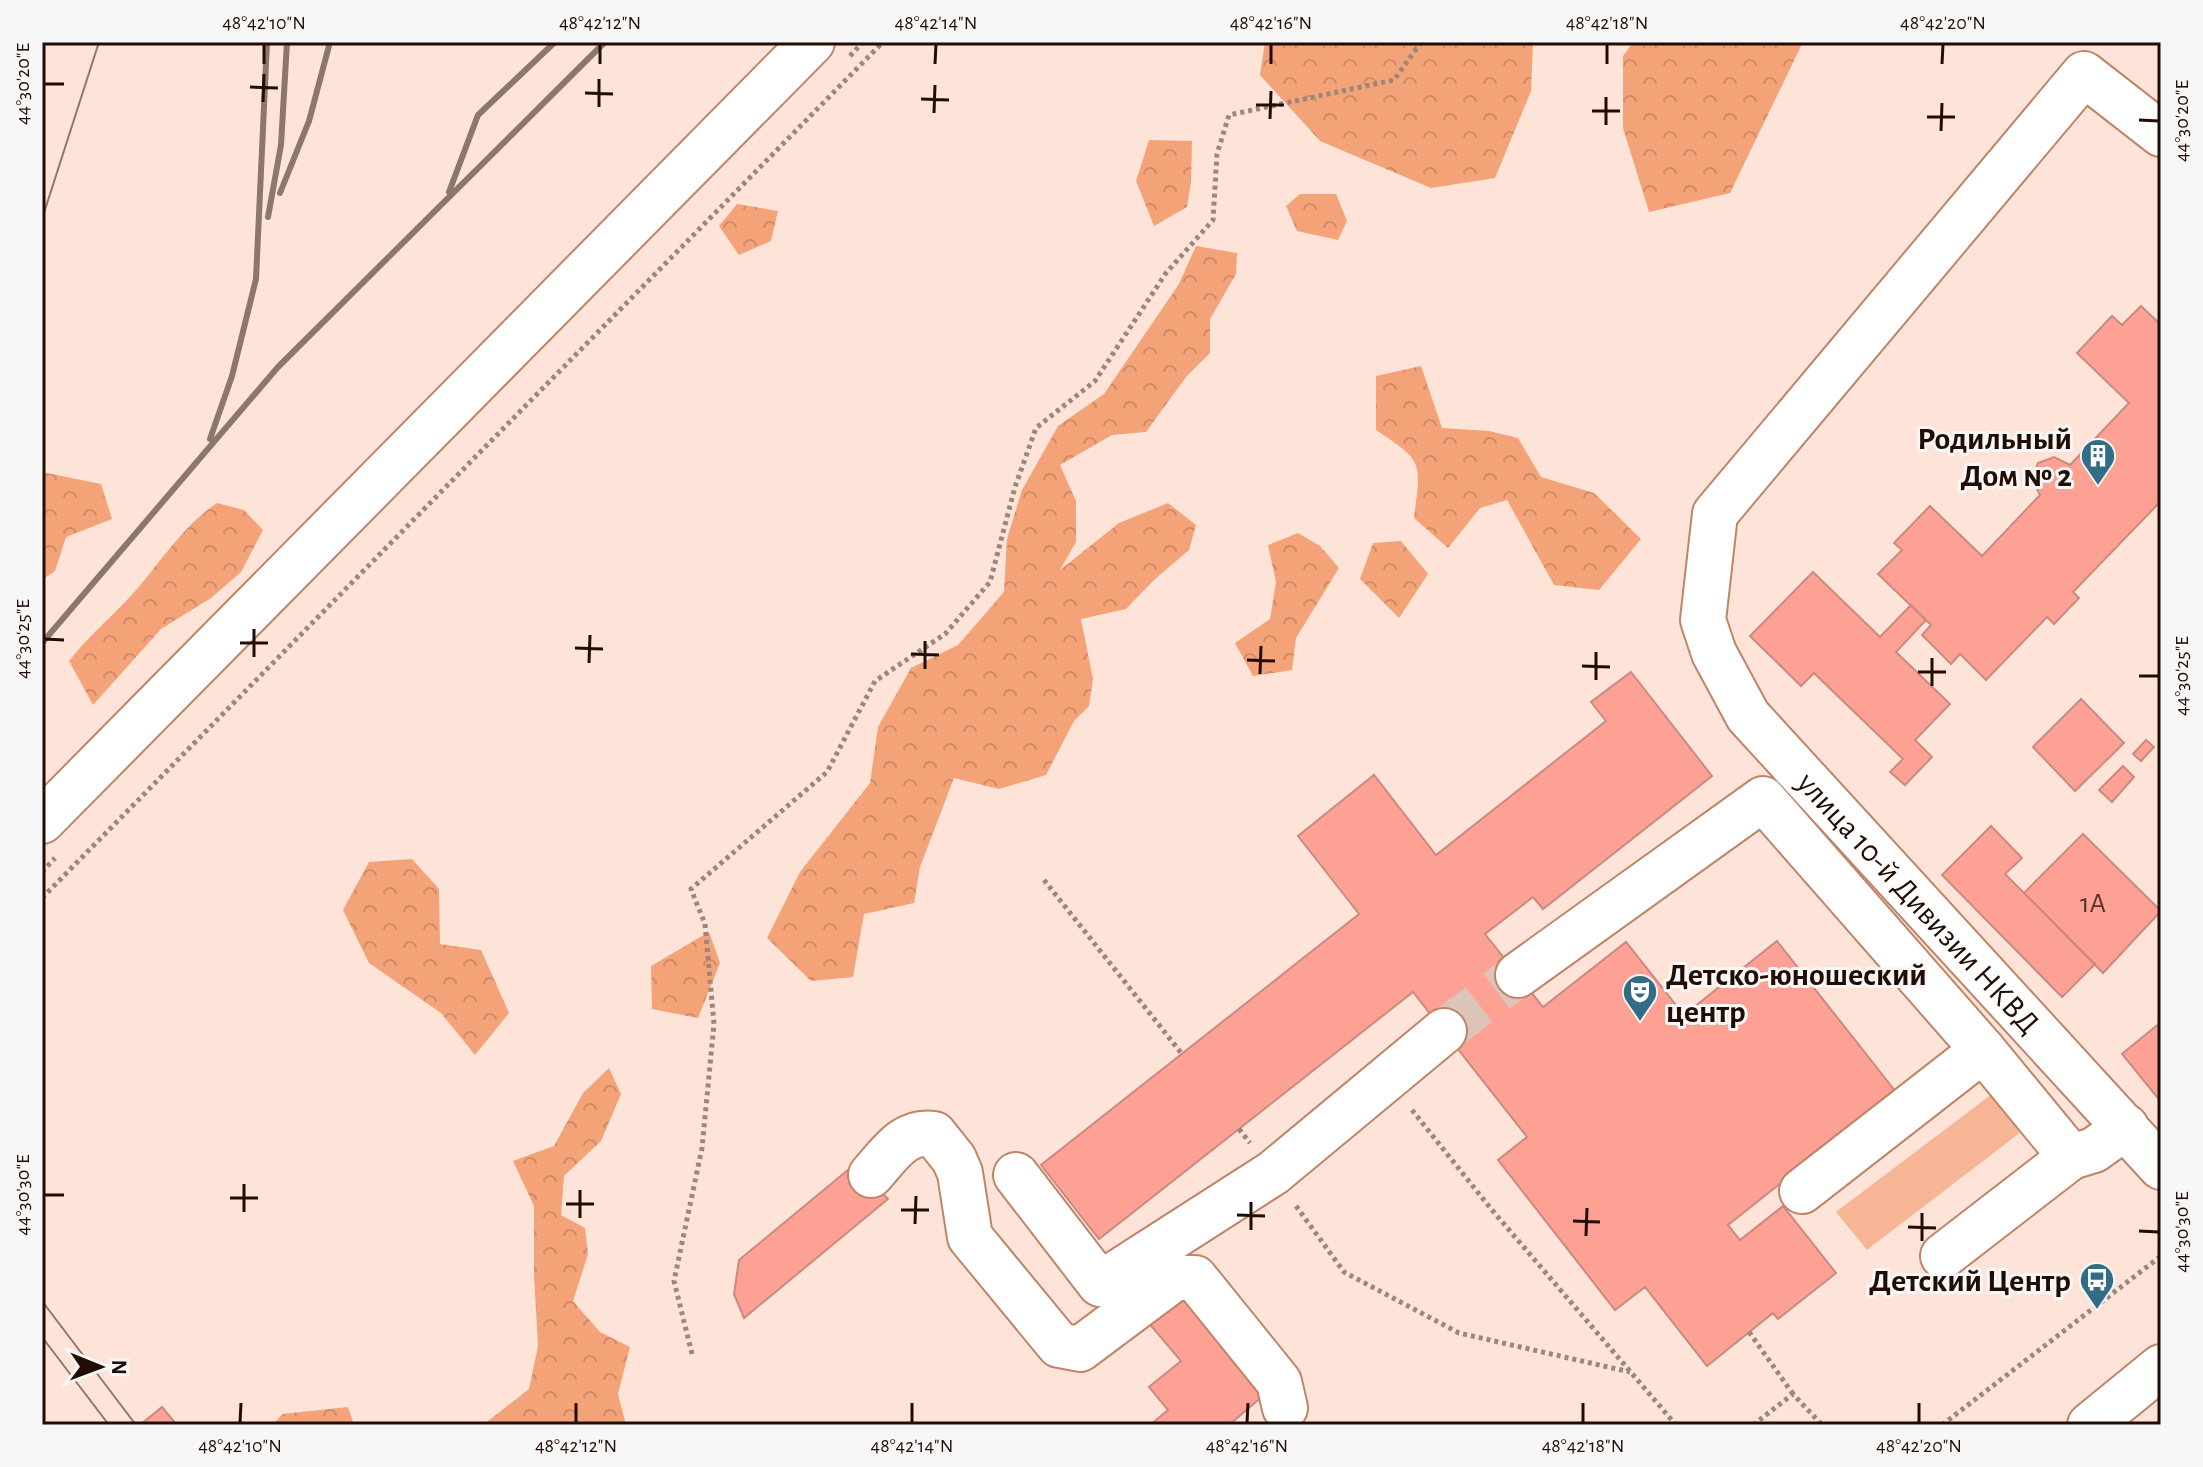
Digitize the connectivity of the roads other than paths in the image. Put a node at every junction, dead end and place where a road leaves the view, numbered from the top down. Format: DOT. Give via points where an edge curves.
graph roads {
  1 [pos="812,42"];
  2 [pos="2161,134"];
  3 [pos="42,821"];
  4 [pos="1518,975"];
  5 [pos="1444,1031"];
  6 [pos="1983,1050"];
  7 [pos="2126,1127"];
  8 [pos="2071,1157"];
  9 [pos="2161,1167"];
  10 [pos="871,1175"];
  11 [pos="1016,1175"];
  12 [pos="1802,1191"];
  13 [pos="1943,1256"];
  14 [pos="2161,1367"];
  15 [pos="1283,1419"];
  16 [pos="2090,1425"];
  1 -- 3 [label="street"];
  2 -- 7 [label="street, улица 10-й Дивизии НКВД" via="2084,74 1715,514 1703,620 1714,653 1748,716"];
  4 -- 6 [label="street" via="1763,799"];
  5 -- 11 [label="street" via="1273,1173 1100,1284"];
  6 -- 8 [label="street"];
  6 -- 12 [label="street"];
  7 -- 8 [label="street" via="2094,1150"];
  7 -- 9 [label="street, улица 10-й Дивизии НКВД"];
  8 -- 13 [label="street"];
  10 -- 15 [label="street" via="904,1139 921,1132 934,1134 960,1173 970,1237 1059,1345 1080,1349 1175,1278 1195,1278 1279,1382"];
  14 -- 16 [label="street"];
}
